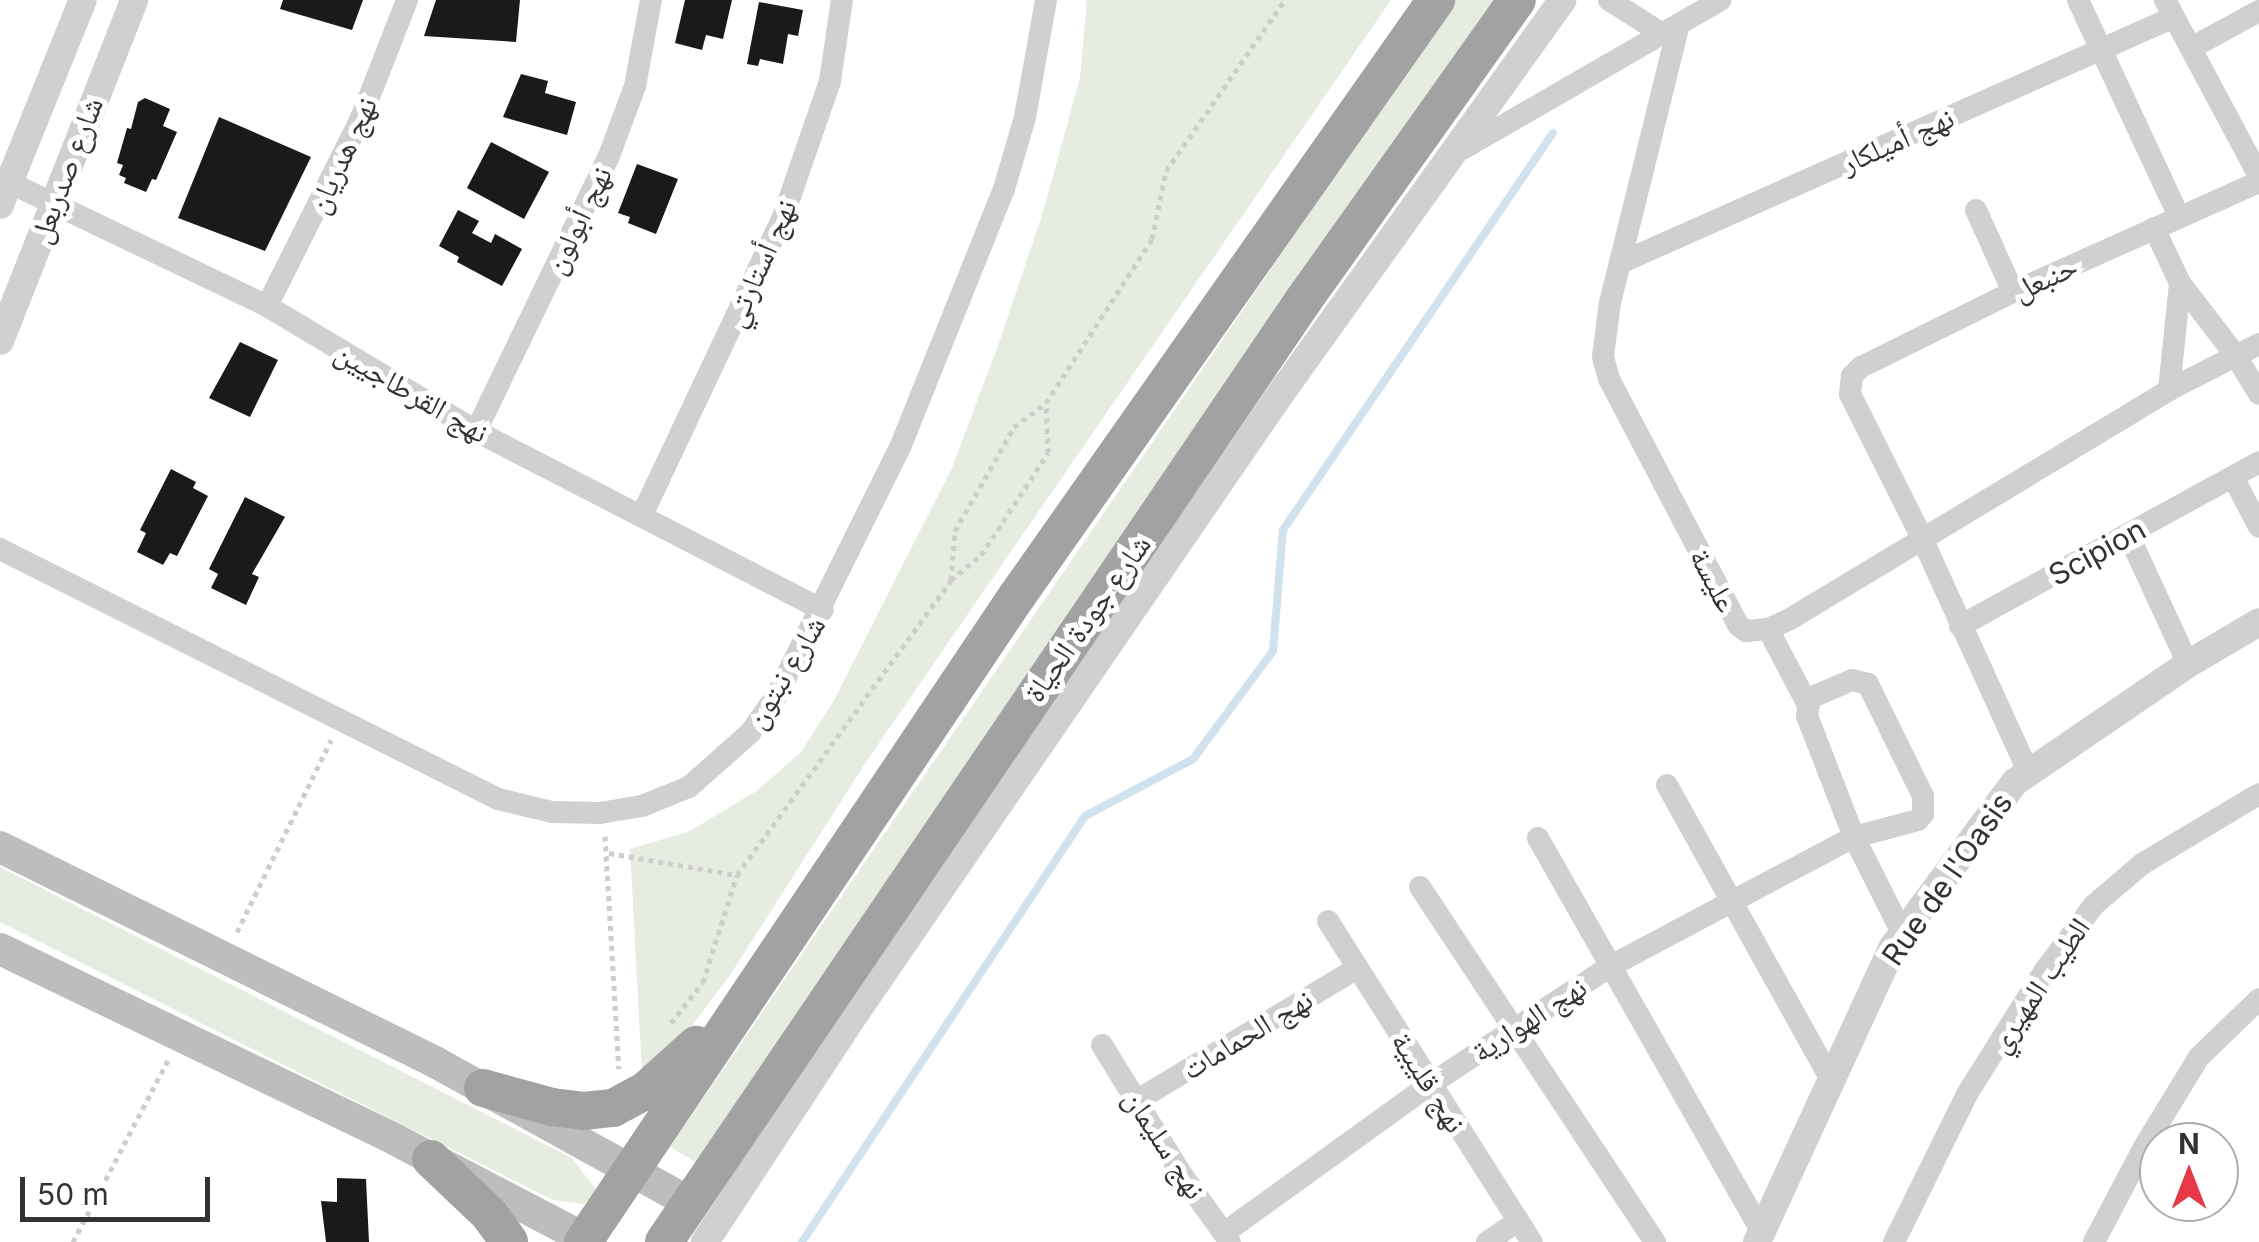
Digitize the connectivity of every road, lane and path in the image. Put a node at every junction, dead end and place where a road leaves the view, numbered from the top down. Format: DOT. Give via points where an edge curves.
graph roads {
  1 [pos="83,0"];
  2 [pos="134,0"];
  3 [pos="407,0"];
  4 [pos="652,0"];
  5 [pos="842,0"];
  6 [pos="1046,0"];
  7 [pos="1286,0"];
  8 [pos="1436,0"];
  9 [pos="1517,0"];
  10 [pos="1563,0"];
  11 [pos="1609,0"];
  12 [pos="1721,0"];
  13 [pos="2078,0"];
  14 [pos="2170,8"];
  15 [pos="2259,11"];
  16 [pos="1670,29"];
  17 [pos="2191,48"];
  18 [pos="2101,49"];
  19 [pos="2253,148"];
  20 [pos="1459,151"];
  21 [pos="2259,179"];
  22 [pos="3,188"];
  23 [pos="53,204"];
  24 [pos="1976,210"];
  25 [pos="2180,217"];
  26 [pos="2154,228"];
  27 [pos="1620,263"];
  28 [pos="2180,284"];
  29 [pos="2013,292"];
  30 [pos="267,306"];
  31 [pos="0,341"];
  32 [pos="2259,344"];
  33 [pos="2236,356"];
  34 [pos="2169,390"];
  35 [pos="2259,394"];
  36 [pos="1046,403"];
  37 [pos="476,431"];
  38 [pos="2259,462"];
  39 [pos="2233,477"];
  40 [pos="642,513"];
  41 [pos="2259,527"];
  42 [pos="2128,534"];
  43 [pos="1922,538"];
  44 [pos="0,550"];
  45 [pos="951,580"];
  46 [pos="823,610"];
  47 [pos="2259,622"];
  48 [pos="1960,626"];
  49 [pos="1768,629"];
  50 [pos="2188,664"];
  51 [pos="1807,704"];
  52 [pos="341,720"];
  53 [pos="2028,771"];
  54 [pos="1667,785"];
  55 [pos="2259,794"];
  56 [pos="600,813"];
  57 [pos="1854,837"];
  58 [pos="1538,838"];
  59 [pos="0,847"];
  60 [pos="609,853"];
  61 [pos="737,874"];
  62 [pos="1420,887"];
  63 [pos="1734,900"];
  64 [pos="1328,921"];
  65 [pos="1902,933"];
  66 [pos="0,949"];
  67 [pos="225,958"];
  68 [pos="1610,966"];
  69 [pos="1358,968"];
  70 [pos="744,998"];
  71 [pos="2259,998"];
  72 [pos="668,1028"];
  73 [pos="1511,1031"];
  74 [pos="180,1036"];
  75 [pos="1102,1045"];
  76 [pos="1831,1080"];
  77 [pos="1429,1085"];
  78 [pos="483,1088"];
  79 [pos="1136,1101"];
  80 [pos="613,1108"];
  81 [pos="432,1159"];
  82 [pos="631,1169"];
  83 [pos="689,1202"];
  84 [pos="1518,1221"];
  85 [pos="1227,1237"];
  86 [pos="1759,1237"];
  87 [pos="586,1241"];
  88 [pos="73,1242"];
  89 [pos="509,1242"];
  90 [pos="664,1242"];
  91 [pos="705,1242"];
  92 [pos="1488,1242"];
  93 [pos="1532,1242"];
  94 [pos="1655,1242"];
  95 [pos="1894,1242"];
  96 [pos="2094,1242"];
  1 -- 22 [label="street, شارع صدربعل"];
  2 -- 23 [label="street, شارع صدربعل"];
  3 -- 30 [label="street, نهج هدريان" via="361,118"];
  4 -- 37 [label="street, نهج أبولون" via="635,86 609,156"];
  5 -- 40 [label="street, نهج أستارتي" via="830,81 782,217"];
  6 -- 46 [label="street, شارع نبتون" via="1029,101 1004,189 901,445"];
  7 -- 36 [label="path" via="1166,171 1152,240"];
  8 -- 70 [label="highway" via="1078,507"];
  9 -- 83 [label="highway, شارع جودة الحياة" via="1303,301"];
  10 -- 20 [label="street"];
  11 -- 16 [label="street"];
  12 -- 16 [label="street"];
  13 -- 18 [label="street"];
  14 -- 17 [label="street"];
  14 -- 18 [label="street, نهج أميلكار"];
  15 -- 17 [label="street"];
  16 -- 20 [label="street"];
  16 -- 27 [label="street, عليسة"];
  17 -- 19 [label="street"];
  18 -- 25 [label="street"];
  18 -- 27 [label="street, نهج أميلكار"];
  19 -- 21 [label="street"];
  20 -- 91 [label="street" via="1269,412"];
  21 -- 25 [label="street, حنبعل"];
  22 -- 23 [label="street, نهج القرطاجيين"];
  23 -- 30 [label="street, نهج القرطاجيين"];
  23 -- 31 [label="street, شارع صدربعل"];
  24 -- 29 [label="street"];
  25 -- 26 [label="street, حنبعل"];
  26 -- 28 [label="street"];
  26 -- 29 [label="street, حنبعل"];
  27 -- 49 [label="street, عليسة" via="1604,332 1609,379 1738,626"];
  28 -- 33 [label="street"];
  28 -- 34 [label="street"];
  29 -- 43 [label="street, حنبعل" via="1852,376 1850,394"];
  30 -- 37 [label="street, نهج القرطاجيين"];
  32 -- 33 [label="street, عليسة"];
  33 -- 34 [label="street, عليسة"];
  33 -- 35 [label="street"];
  34 -- 43 [label="street, عليسة"];
  36 -- 45 [label="path" via="1014,427 955,531"];
  36 -- 45 [label="path" via="1048,453 981,556"];
  37 -- 40 [label="street, نهج القرطاجيين"];
  38 -- 39 [label="street, Scipion"];
  39 -- 41 [label="street"];
  39 -- 42 [label="street, Scipion"];
  40 -- 46 [label="street, نهج القرطاجيين"];
  42 -- 48 [label="street, Scipion"];
  42 -- 50 [label="street"];
  43 -- 48 [label="street"];
  43 -- 49 [label="street, عليسة"];
  44 -- 52 [label="street, شارع نبتون"];
  45 -- 61 [label="path"];
  46 -- 56 [label="street, شارع نبتون" via="777,695 720,763 689,787 642,806"];
  47 -- 50 [label="street, Rue de l'Oasis"];
  48 -- 53 [label="street"];
  49 -- 51 [label="street"];
  50 -- 53 [label="street, Rue de l'Oasis"];
  51 -- 57 [label="street"];
  51 -- 57 [label="street, نهج الهوارية" via="1862,680 1923,796 1918,820"];
  52 -- 56 [label="street, شارع نبتون" via="498,799 552,812"];
  52 -- 67 [label="path"];
  53 -- 65 [label="street, Rue de l'Oasis"];
  54 -- 63 [label="street"];
  55 -- 95 [label="street, الطيب المهيري" via="2142,864 2094,905 2044,970 1967,1094"];
  56 -- 60 [label="path"];
  57 -- 63 [label="street, نهج الهوارية"];
  57 -- 65 [label="street"];
  58 -- 68 [label="street"];
  59 -- 67 [label="main road"];
  60 -- 61 [label="path"];
  60 -- 80 [label="path" via="620,1089"];
  61 -- 72 [label="path" via="703,982"];
  62 -- 73 [label="street"];
  63 -- 68 [label="street, نهج الهوارية"];
  63 -- 76 [label="street"];
  64 -- 69 [label="street, نهج قليبية"];
  65 -- 76 [label="street, Rue de l'Oasis"];
  66 -- 74 [label="main road"];
  67 -- 78 [label="main road"];
  68 -- 73 [label="street, نهج الهوارية"];
  68 -- 86 [label="street"];
  69 -- 77 [label="street, نهج قليبية"];
  69 -- 79 [label="street, نهج الحمامات"];
  70 -- 80 [label="highway" via="670,1070"];
  70 -- 82 [label="highway"];
  71 -- 96 [label="street" via="2198,1057"];
  73 -- 77 [label="street, نهج الهوارية"];
  73 -- 94 [label="street"];
  74 -- 81 [label="main road"];
  74 -- 88 [label="path"];
  75 -- 79 [label="street, نهج سليمان"];
  76 -- 86 [label="street, Rue de l'Oasis"];
  77 -- 84 [label="street, نهج قليبية"];
  77 -- 85 [label="street, نهج الهوارية"];
  78 -- 80 [label="highway" via="584,1112"];
  78 -- 82 [label="main road"];
  79 -- 85 [label="street, نهج سليمان"];
  81 -- 87 [label="main road"];
  81 -- 89 [label="highway"];
  82 -- 83 [label="main road"];
  82 -- 87 [label="highway"];
  83 -- 90 [label="highway, شارع جودة الحياة"];
  84 -- 92 [label="street"];
  84 -- 93 [label="street, نهج قليبية"];
}
